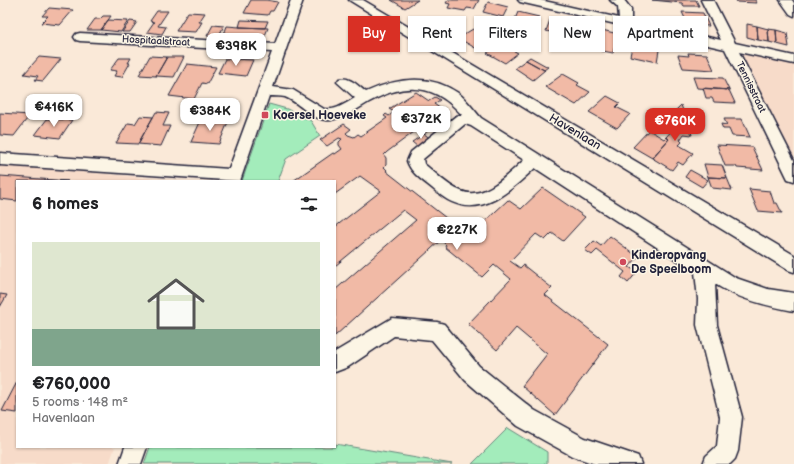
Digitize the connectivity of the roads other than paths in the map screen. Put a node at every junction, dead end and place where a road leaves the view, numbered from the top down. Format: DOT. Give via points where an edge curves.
graph roads {
  1 [pos="297,0"];
  2 [pos="355,0"];
  3 [pos="524,0"];
  4 [pos="616,0"];
  5 [pos="707,0"];
  6 [pos="786,0"];
  7 [pos="794,12"];
  8 [pos="625,16"];
  9 [pos="613,20"];
  10 [pos="80,37"];
  11 [pos="708,40"];
  12 [pos="730,44"];
  13 [pos="280,48"];
  14 [pos="794,60"];
  15 [pos="344,82"];
  16 [pos="264,91"];
  17 [pos="365,98"];
  18 [pos="476,122"];
  19 [pos="0,159"];
  20 [pos="535,159"];
  21 [pos="794,175"];
  22 [pos="233,178"];
  23 [pos="794,264"];
  24 [pos="704,267"];
  25 [pos="794,302"];
  26 [pos="336,362"];
  27 [pos="136,448"];
  28 [pos="130,464"];
  29 [pos="630,464"];
  30 [pos="714,464"];
  1 -- 13 [label="street"];
  2 -- 23 [label="street, Havenlaan"];
  3 -- 9 [label="street"];
  4 -- 8 [label="street" via="624,4"];
  5 -- 12 [label="street, Tennisstraat"];
  6 -- 7 [label="street"];
  10 -- 13 [label="street, Hospitaalstraat"];
  11 -- 12 [label="street"];
  12 -- 14 [label="street"];
  12 -- 21 [label="street, Tennisstraat"];
  13 -- 16 [label="street"];
  15 -- 17 [label="street"];
  16 -- 17 [label="street" via="288,93 321,114 330,115 345,110"];
  16 -- 22 [label="street"];
  17 -- 18 [label="street" via="396,86 428,84 453,98"];
  18 -- 20 [label="street"];
  18 -- 20 [label="street" via="460,120 416,156 417,167 458,198 482,198 495,194"];
  19 -- 22 [label="street"];
  20 -- 24 [label="street"];
  24 -- 25 [label="street" via="730,284 768,298"];
  24 -- 30 [label="street" via="707,325 731,417 727,451"];
  26 -- 29 [label="street" via="392,327 437,331 472,373 526,418 580,448"];
  27 -- 28 [label="street"];
}
